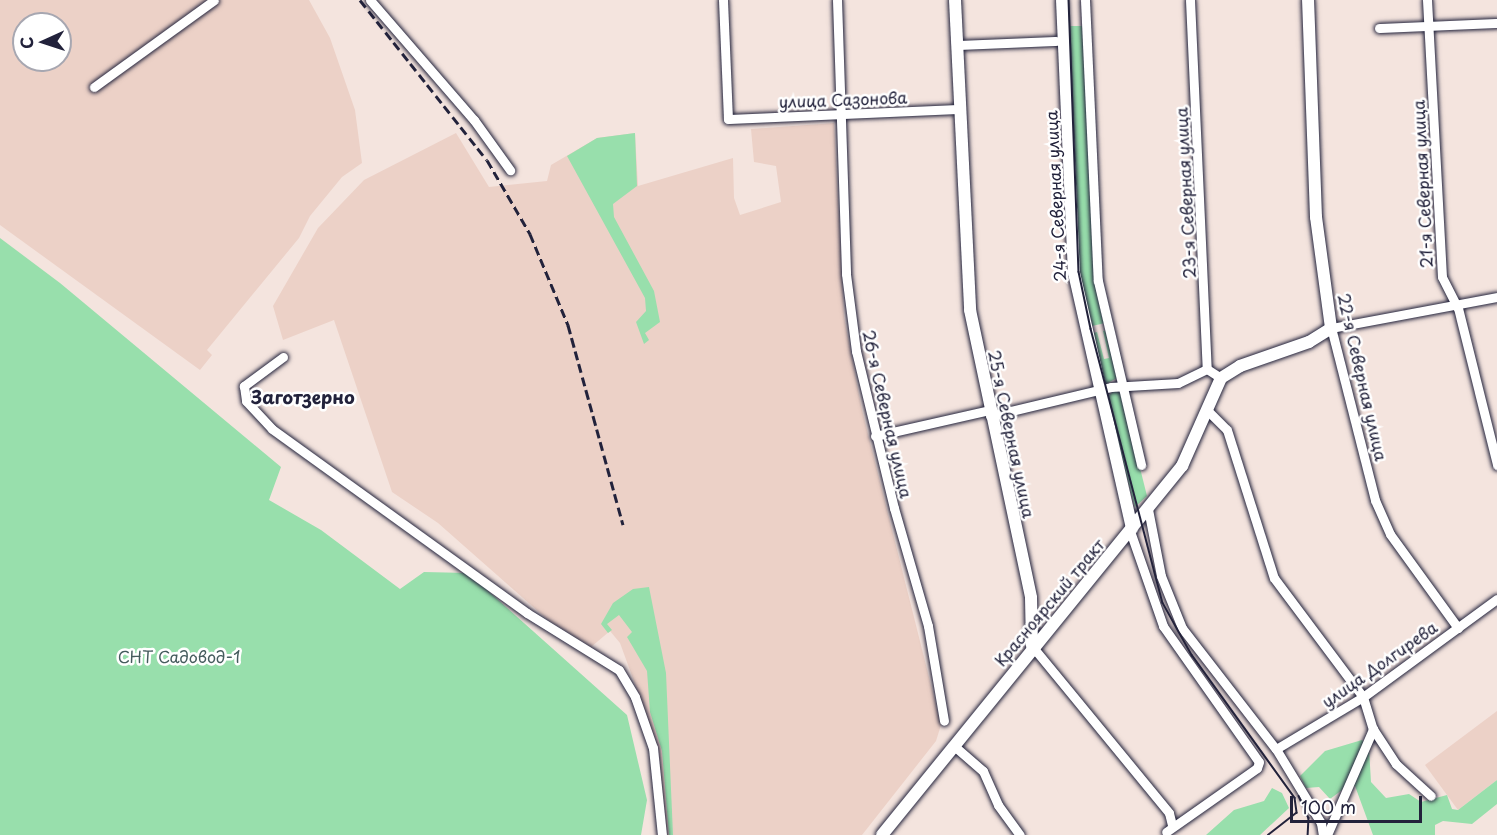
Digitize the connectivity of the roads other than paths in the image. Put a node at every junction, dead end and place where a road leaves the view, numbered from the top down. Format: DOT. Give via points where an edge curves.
graph roads {
  1 [pos="214,0"];
  2 [pos="370,0"];
  3 [pos="723,0"];
  4 [pos="837,0"];
  5 [pos="955,0"];
  6 [pos="1062,0"];
  7 [pos="1085,0"];
  8 [pos="1190,0"];
  9 [pos="1308,0"];
  10 [pos="1427,0"];
  11 [pos="1497,23"];
  12 [pos="1428,26"];
  13 [pos="1379,28"];
  14 [pos="1056,41"];
  15 [pos="957,45"];
  16 [pos="94,87"];
  17 [pos="959,109"];
  18 [pos="840,114"];
  19 [pos="510,170"];
  20 [pos="1497,297"];
  21 [pos="1458,308"];
  22 [pos="1331,328"];
  23 [pos="283,357"];
  24 [pos="1207,369"];
  25 [pos="1221,378"];
  26 [pos="1122,387"];
  27 [pos="1100,389"];
  28 [pos="1209,412"];
  29 [pos="990,413"];
  30 [pos="875,436"];
  31 [pos="1141,465"];
  32 [pos="1497,465"];
  33 [pos="1148,509"];
  34 [pos="1131,530"];
  35 [pos="1497,599"];
  36 [pos="1458,628"];
  37 [pos="1032,646"];
  38 [pos="1363,697"];
  39 [pos="944,721"];
  40 [pos="1373,729"];
  41 [pos="953,745"];
  42 [pos="1276,749"];
  43 [pos="1431,796"];
  44 [pos="662,835"];
  45 [pos="882,835"];
  46 [pos="1020,835"];
  47 [pos="1325,835"];
  1 -- 16 [label="street"];
  2 -- 19 [label="street" via="474,120"];
  3 -- 18 [label="street, улица Сазонова" via="728,119"];
  4 -- 18 [label="street, 26-я Северная улица"];
  5 -- 15 [label="main road, 25-я Северная улица"];
  6 -- 27 [label="main road, 24-я Северная улица" via="1074,273"];
  7 -- 26 [label="street" via="1098,281"];
  8 -- 24 [label="street, 23-я Северная улица"];
  9 -- 22 [label="main road, 22-я Северная улица" via="1316,217"];
  10 -- 12 [label="street, 21-я Северная улица"];
  11 -- 12 [label="street"];
  12 -- 13 [label="street"];
  12 -- 21 [label="street, 21-я Северная улица" via="1442,277"];
  14 -- 15 [label="street"];
  15 -- 17 [label="main road, 25-я Северная улица"];
  17 -- 18 [label="street, улица Сазонова"];
  17 -- 29 [label="main road, 25-я Северная улица" via="965,265"];
  18 -- 30 [label="street, 26-я Северная улица" via="846,274 856,351"];
  20 -- 21 [label="street"];
  21 -- 22 [label="street"];
  21 -- 32 [label="street, 21-я Северная улица"];
  22 -- 25 [label="main road" via="1309,342 1240,366"];
  22 -- 36 [label="street, 22-я Северная улица" via="1375,500 1390,534"];
  23 -- 44 [label="street" via="244,386 246,401 272,429 526,613 619,670 635,697 653,748"];
  24 -- 25 [label="street"];
  24 -- 26 [label="street" via="1178,383"];
  25 -- 28 [label="main road, Красноярский тракт"];
  26 -- 27 [label="street"];
  26 -- 31 [label="street"];
  27 -- 29 [label="street"];
  27 -- 34 [label="main road, 24-я Северная улица"];
  28 -- 33 [label="main road, Красноярский тракт" via="1182,466"];
  28 -- 38 [label="street" via="1227,430 1274,578"];
  29 -- 30 [label="street"];
  29 -- 37 [label="main road, 25-я Северная улица" via="1031,598"];
  30 -- 39 [label="street, 26-я Северная улица" via="928,626"];
  33 -- 34 [label="main road, Красноярский тракт"];
  33 -- 42 [label="street" via="1161,576 1182,628"];
  34 -- 37 [label="main road, Красноярский тракт"];
  34 -- 37 [label="street, 24-я Северная улица" via="1163,626 1252,749 1257,768 1169,829 1169,813"];
  35 -- 36 [label="street, улица Долгирева"];
  36 -- 38 [label="street, улица Долгирева"];
  37 -- 41 [label="main road, Красноярский тракт"];
  38 -- 40 [label="street"];
  38 -- 42 [label="street, улица Долгирева"];
  40 -- 43 [label="street" via="1396,764"];
  40 -- 47 [label="street"];
  41 -- 45 [label="main road, Красноярский тракт"];
  41 -- 46 [label="street" via="983,771 998,805"];
  42 -- 47 [label="street"];
}
